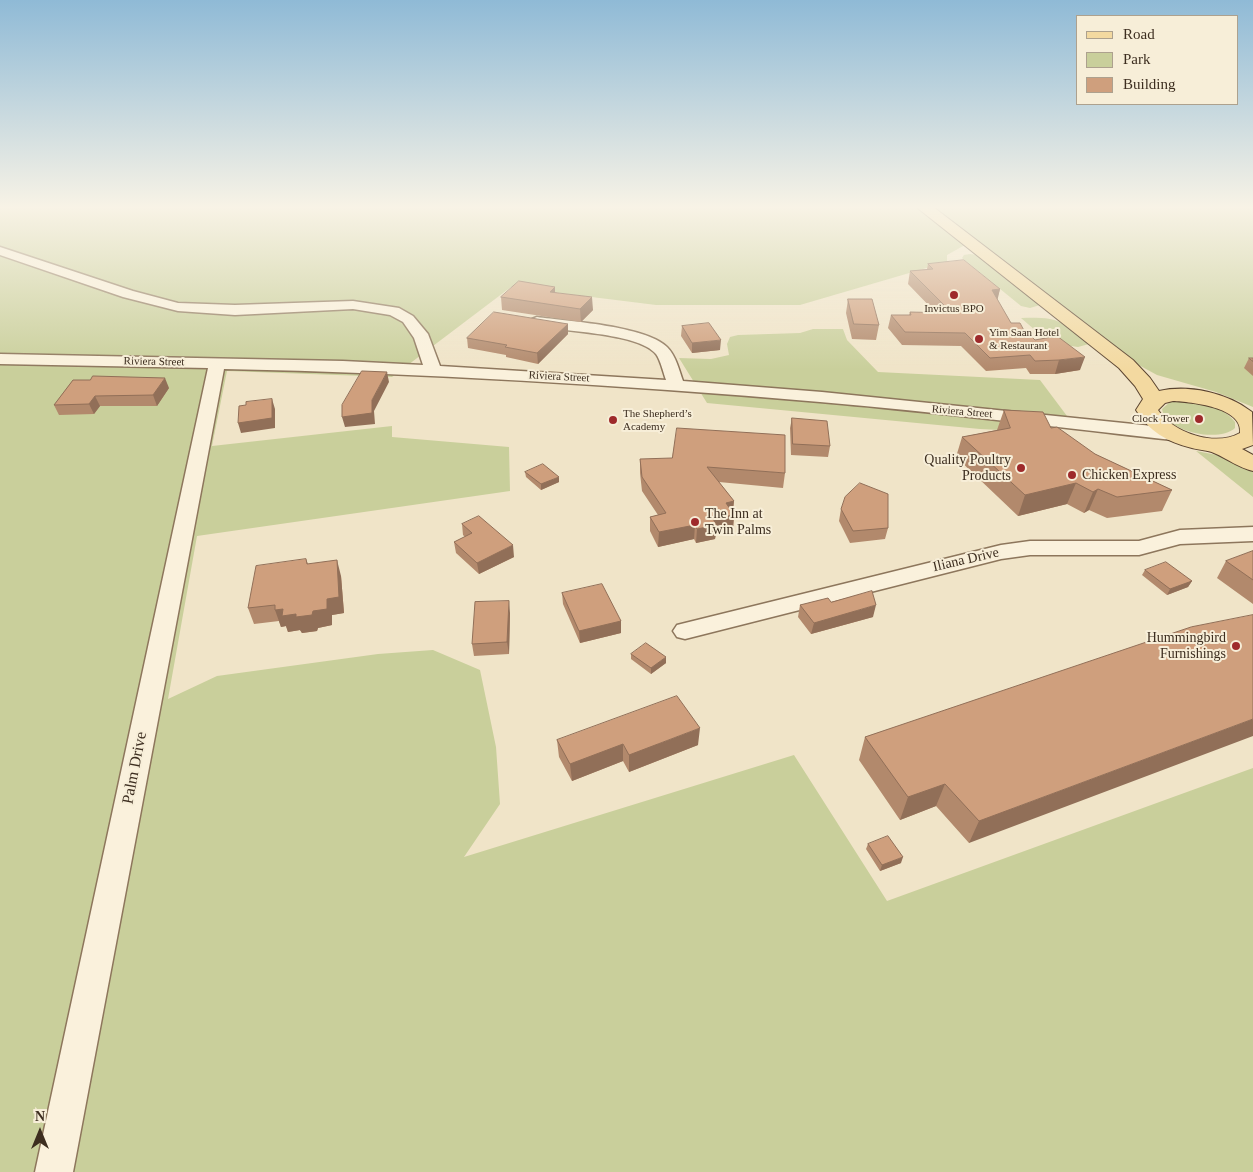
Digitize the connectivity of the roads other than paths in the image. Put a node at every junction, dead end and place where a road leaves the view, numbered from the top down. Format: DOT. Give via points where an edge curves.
graph roads {
  1 [pos="29,261"];
  2 [pos="993,261"];
  3 [pos="522,320"];
  4 [pos="0,359"];
  5 [pos="217,363"];
  6 [pos="1126,364"];
  7 [pos="433,370"];
  8 [pos="676,385"];
  9 [pos="1200,397"];
  10 [pos="1152,408"];
  11 [pos="1116,427"];
  12 [pos="1172,434"];
  13 [pos="1250,442"];
  14 [pos="1216,445"];
  15 [pos="1253,464"];
  16 [pos="1253,534"];
  17 [pos="685,631"];
  18 [pos="54,1172"];
  1 -- 7 [label="street" via="178,307 225,310 353,305 394,310 408,319 422,337"];
  2 -- 6 [label="main road"];
  3 -- 8 [label="street" via="644,340 660,349"];
  4 -- 5 [label="street, Riviera Street"];
  5 -- 7 [label="street, Riviera Street"];
  5 -- 18 [label="street, Palm Drive"];
  6 -- 9 [label="main road"];
  6 -- 10 [label="main road" via="1142,382"];
  7 -- 8 [label="street, Riviera Street"];
  8 -- 11 [label="street, Riviera Street"];
  9 -- 10 [label="main road" via="1174,395"];
  9 -- 13 [label="main road" via="1240,413 1252,429"];
  10 -- 11 [label="street, Riviera Street" via="1132,423"];
  10 -- 12 [label="main road" via="1158,425"];
  11 -- 12 [label="street, Riviera Street"];
  12 -- 14 [label="main road"];
  13 -- 14 [label="main road"];
  14 -- 15 [label="main road"];
  16 -- 17 [label="street, Iliana Drive" via="1180,537 1139,548 1030,548 1001,552"];
}
